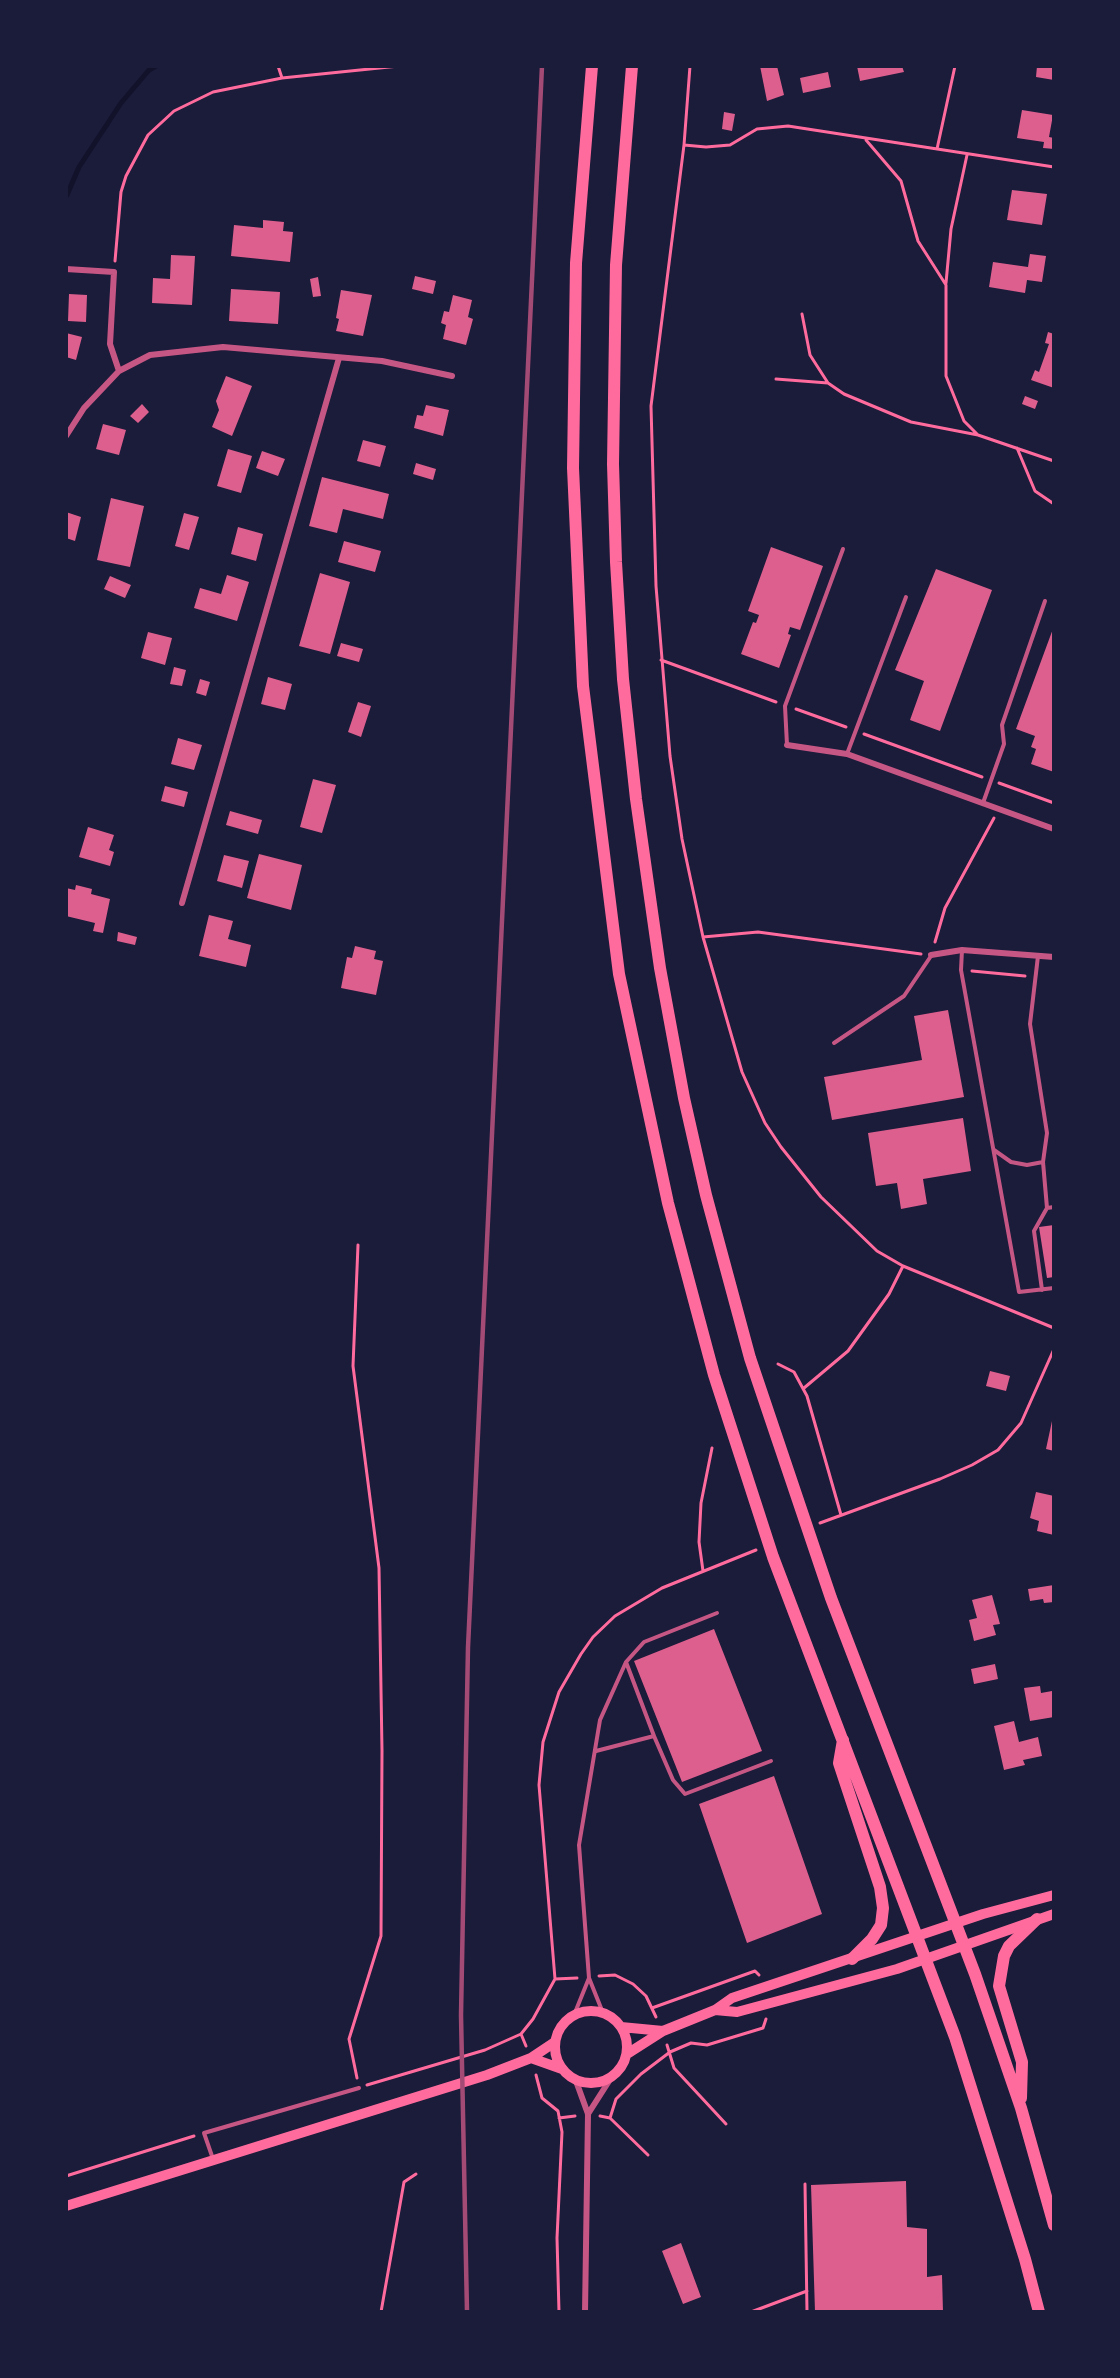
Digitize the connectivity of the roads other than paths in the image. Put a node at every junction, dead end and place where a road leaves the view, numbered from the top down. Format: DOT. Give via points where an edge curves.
graph roads {
  1 [pos="592,66"];
  2 [pos="632,66"];
  3 [pos="66,269"];
  4 [pos="339,358"];
  5 [pos="119,371"];
  6 [pos="452,376"];
  7 [pos="66,436"];
  8 [pos="843,549"];
  9 [pos="906,597"];
  10 [pos="1045,601"];
  11 [pos="787,745"];
  12 [pos="847,754"];
  13 [pos="983,804"];
  14 [pos="1054,829"];
  15 [pos="182,903"];
  16 [pos="962,950"];
  17 [pos="932,955"];
  18 [pos="1038,956"];
  19 [pos="1054,957"];
  20 [pos="834,1043"];
  21 [pos="993,1150"];
  22 [pos="1043,1162"];
  23 [pos="1047,1208"];
  24 [pos="1054,1208"];
  25 [pos="1054,1288"];
  26 [pos="1042,1290"];
  27 [pos="717,1613"];
  28 [pos="626,1662"];
  29 [pos="654,1736"];
  30 [pos="843,1739"];
  31 [pos="596,1751"];
  32 [pos="771,1761"];
  33 [pos="1054,1895"];
  34 [pos="1054,1914"];
  35 [pos="1037,1919"];
  36 [pos="957,1924"];
  37 [pos="919,1938"];
  38 [pos="965,1945"];
  39 [pos="852,1959"];
  40 [pos="927,1959"];
  41 [pos="589,1978"];
  42 [pos="715,2010"];
  43 [pos="603,2013"];
  44 [pos="574,2015"];
  45 [pos="621,2027"];
  46 [pos="663,2031"];
  47 [pos="555,2042"];
  48 [pos="627,2054"];
  49 [pos="531,2058"];
  50 [pos="562,2069"];
  51 [pos="611,2078"];
  52 [pos="576,2081"];
  53 [pos="359,2088"];
  54 [pos="1021,2108"];
  55 [pos="588,2114"];
  56 [pos="213,2159"];
  57 [pos="66,2206"];
  58 [pos="1054,2225"];
  59 [pos="585,2312"];
  60 [pos="1039,2312"];
  1 -- 30 [label="highway" via="576,263 573,468 583,686 619,974 647,1113 702,1333 774,1557"];
  2 -- 36 [label="highway" via="616,266 613,464 623,679 660,969 706,1195 750,1358 831,1598"];
  3 -- 5 [label="street" via="114,272 110,344"];
  4 -- 5 [label="street" via="223,347 150,355"];
  4 -- 6 [label="street" via="382,361"];
  4 -- 15 [label="street"];
  5 -- 7 [label="street" via="84,408"];
  8 -- 11 [label="lane" via="785,705"];
  9 -- 12 [label="lane"];
  10 -- 13 [label="lane" via="1002,725 1004,744"];
  11 -- 12 [label="street"];
  12 -- 13 [label="street"];
  13 -- 14 [label="street"];
  16 -- 17 [label="street"];
  16 -- 18 [label="street"];
  16 -- 21 [label="lane" via="961,970"];
  17 -- 20 [label="lane" via="903,996"];
  18 -- 19 [label="street"];
  18 -- 22 [label="lane" via="1030,1024 1047,1133"];
  21 -- 22 [label="lane" via="1011,1162"];
  21 -- 26 [label="lane" via="1019,1292"];
  22 -- 23 [label="lane"];
  23 -- 24 [label="lane"];
  23 -- 26 [label="lane" via="1034,1231"];
  25 -- 26 [label="lane"];
  27 -- 28 [label="lane" via="644,1642"];
  28 -- 29 [label="lane"];
  28 -- 31 [label="lane" via="600,1720"];
  29 -- 31 [label="lane"];
  29 -- 32 [label="lane" via="673,1780 685,1794"];
  30 -- 37 [label="highway"];
  30 -- 39 [label="highway" via="839,1763 880,1887 883,1908 872,1939"];
  31 -- 41 [label="lane" via="579,1845"];
  33 -- 36 [label="main road"];
  34 -- 35 [label="main road"];
  35 -- 38 [label="main road"];
  35 -- 54 [label="highway" via="1009,1946 999,1986 1022,2062"];
  36 -- 37 [label="main road"];
  36 -- 38 [label="highway"];
  37 -- 39 [label="main road"];
  37 -- 40 [label="highway"];
  38 -- 40 [label="main road"];
  38 -- 54 [label="highway"];
  39 -- 42 [label="main road" via="732,1998"];
  40 -- 42 [label="main road" via="737,2012"];
  40 -- 60 [label="highway" via="990,2145"];
  41 -- 43 [label="lane"];
  41 -- 44 [label="lane"];
  42 -- 46 [label="main road"];
  43 -- 44 [label="main road"];
  43 -- 45 [label="main road"];
  44 -- 47 [label="main road" via="565,2022"];
  45 -- 46 [label="main road"];
  45 -- 48 [label="main road"];
  46 -- 48 [label="main road"];
  47 -- 49 [label="main road"];
  47 -- 50 [label="main road"];
  48 -- 51 [label="main road"];
  49 -- 50 [label="main road"];
  49 -- 56 [label="main road"];
  50 -- 52 [label="main road"];
  51 -- 52 [label="main road" via="588,2084"];
  51 -- 55 [label="street"];
  52 -- 55 [label="street"];
  53 -- 56 [label="lane" via="204,2133"];
  54 -- 58 [label="highway"];
  55 -- 59 [label="street"];
  56 -- 57 [label="main road"];
}
